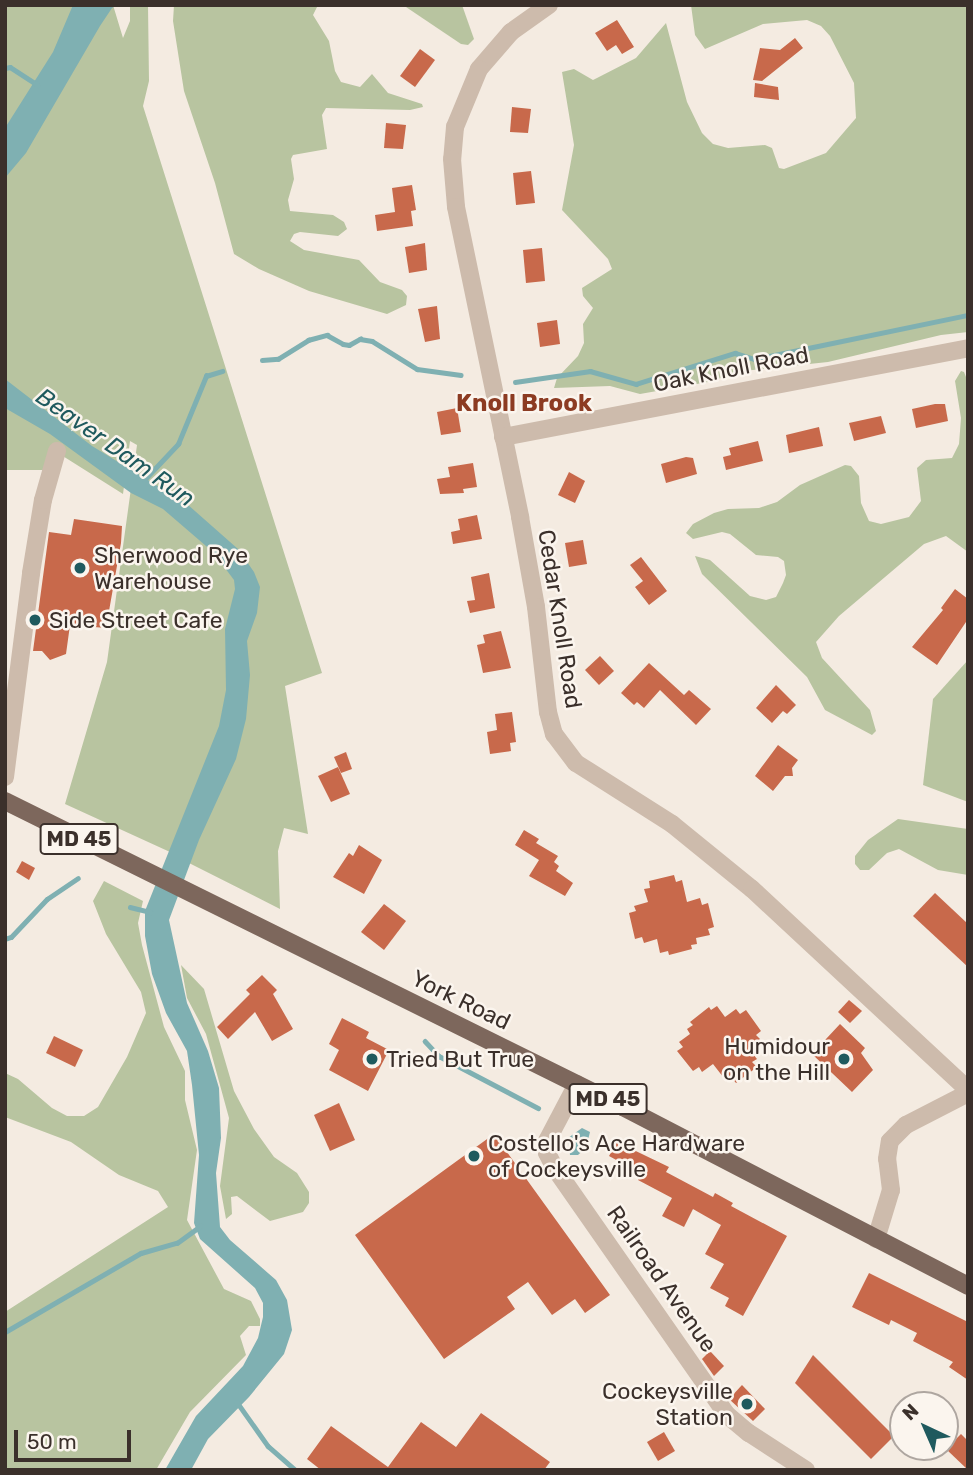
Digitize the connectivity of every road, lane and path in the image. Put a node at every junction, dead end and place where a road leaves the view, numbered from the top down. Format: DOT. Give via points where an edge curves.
graph roads {
  1 [pos="549,5"];
  2 [pos="968,348"];
  3 [pos="503,437"];
  4 [pos="57,451"];
  5 [pos="5,777"];
  6 [pos="5,801"];
  7 [pos="578,1084"];
  8 [pos="968,1091"];
  9 [pos="877,1239"];
  10 [pos="968,1286"];
  11 [pos="806,1470"];
  1 -- 3 [label="street, Cedar Knoll Road" via="493,50 479,69 455,127 456,207"];
  2 -- 3 [label="street, Oak Knoll Road"];
  3 -- 8 [label="street, Cedar Knoll Road" via="536,607 548,712 564,751 725,866"];
  4 -- 5 [label="street" via="31,573"];
  6 -- 7 [label="main road, York Road / MD 45"];
  7 -- 9 [label="main road, York Road / MD 45"];
  7 -- 11 [label="street, Railroad Avenue" via="547,1141 554,1167 726,1414"];
  8 -- 9 [label="street" via="906,1125 890,1141 891,1190"];
  9 -- 10 [label="main road, York Road / MD 45"];
}
